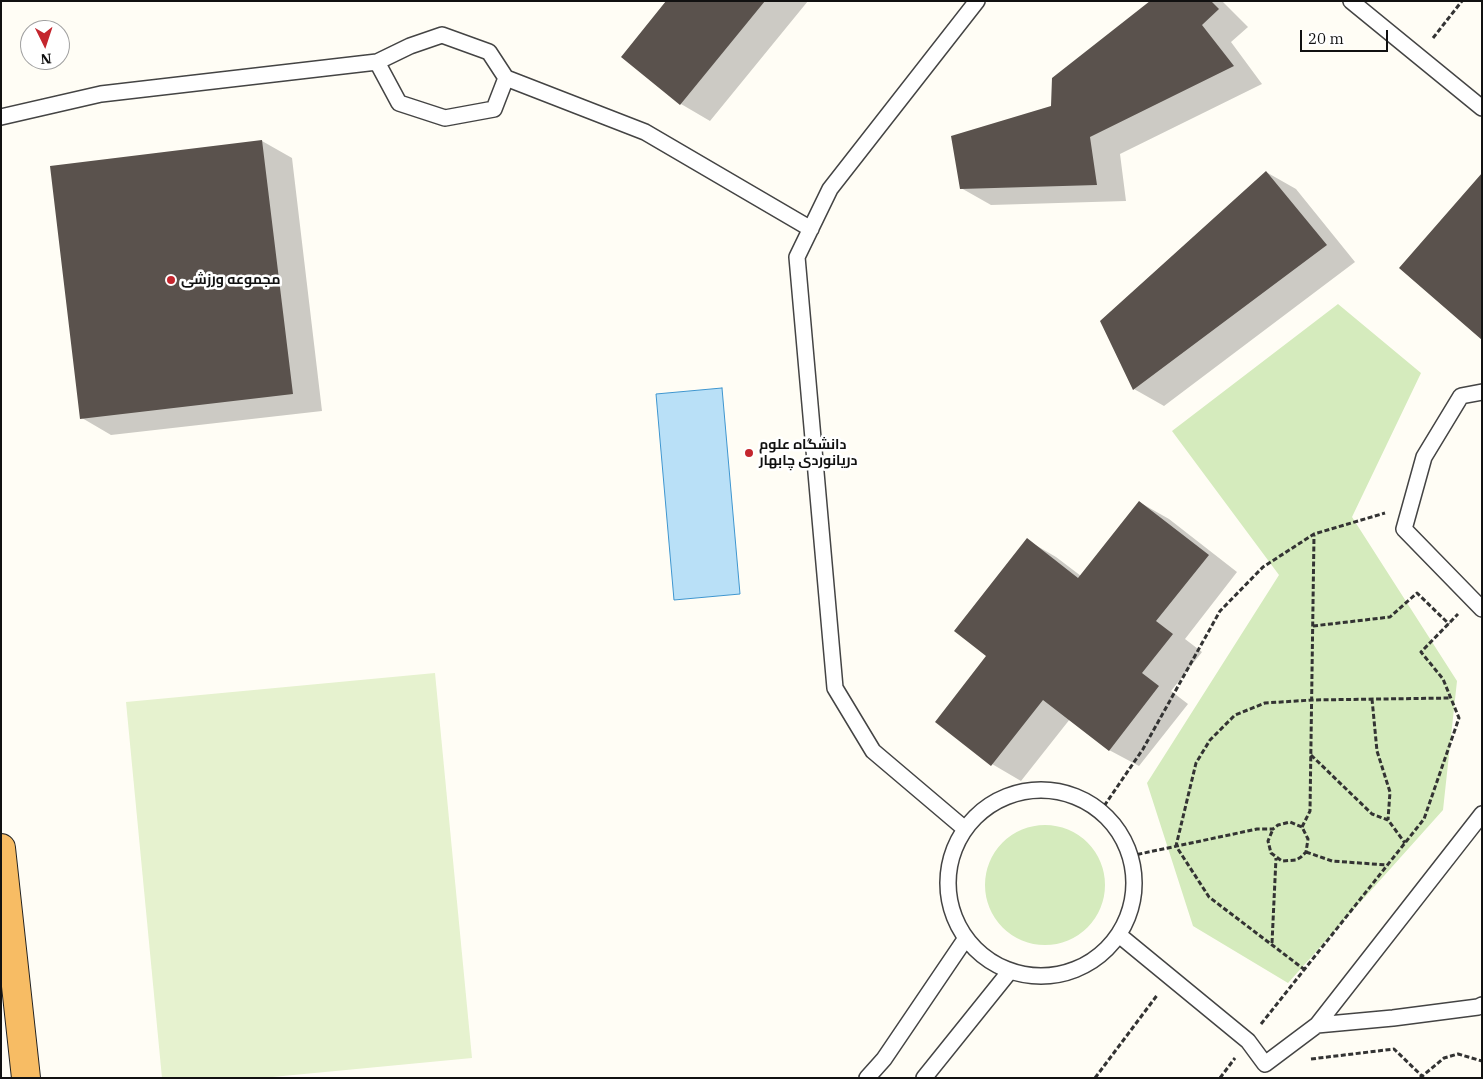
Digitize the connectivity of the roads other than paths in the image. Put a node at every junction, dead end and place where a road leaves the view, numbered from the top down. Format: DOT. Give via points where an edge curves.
graph roads {
  1 [pos="977,1"];
  2 [pos="1352,1"];
  3 [pos="377,62"];
  4 [pos="506,78"];
  5 [pos="1482,108"];
  6 [pos="1,117"];
  7 [pos="811,229"];
  8 [pos="1482,392"];
  9 [pos="1477,604"];
  10 [pos="1482,814"];
  11 [pos="965,829"];
  12 [pos="1,848"];
  13 [pos="1119,935"];
  14 [pos="966,938"];
  15 [pos="1010,971"];
  16 [pos="1482,1005"];
  17 [pos="1317,1025"];
  18 [pos="1266,1071"];
  19 [pos="26,1078"];
  20 [pos="867,1078"];
  21 [pos="924,1078"];
  1 -- 7 [label="lane" via="830,189"];
  2 -- 5 [label="lane"];
  3 -- 4 [label="lane" via="442,35 490,52"];
  3 -- 4 [label="lane" via="399,103 445,118 494,110"];
  3 -- 6 [label="lane" via="101,94"];
  4 -- 7 [label="lane" via="645,132"];
  7 -- 11 [label="lane" via="797,257 835,688 873,751"];
  8 -- 9 [label="lane" via="1461,396 1424,456 1404,529"];
  10 -- 17 [label="lane"];
  11 -- 13 [label="lane" via="988,806 1017,793 1049,790 1080,798 1107,816 1126,843 1134,874 1132,906"];
  11 -- 14 [label="lane" via="952,855 948,884 952,913"];
  12 -- 19 [label="highway"];
  13 -- 15 [label="lane" via="1098,958 1071,972 1040,977"];
  13 -- 18 [label="lane" via="1248,1041"];
  14 -- 15 [label="lane" via="985,958"];
  14 -- 20 [label="lane" via="884,1059"];
  15 -- 21 [label="lane"];
  16 -- 17 [label="lane"];
  17 -- 18 [label="lane"];
}
